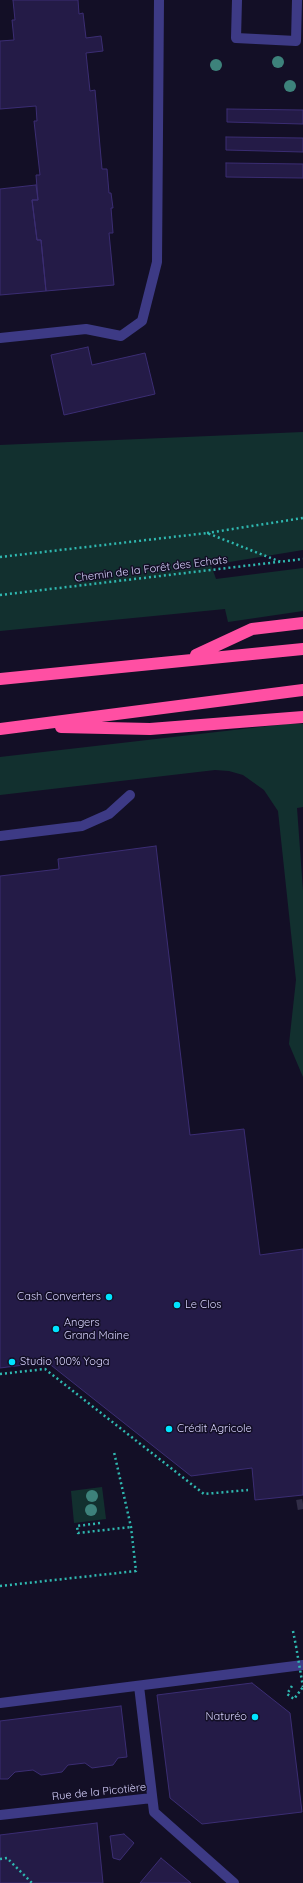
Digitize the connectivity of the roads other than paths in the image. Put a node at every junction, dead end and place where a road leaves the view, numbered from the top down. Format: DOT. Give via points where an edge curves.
graph roads {
  1 [pos="159,0"];
  2 [pos="237,0"];
  3 [pos="298,0"];
  4 [pos="300,41"];
  5 [pos="0,338"];
  6 [pos="303,623"];
  7 [pos="303,649"];
  8 [pos="188,659"];
  9 [pos="0,679"];
  10 [pos="303,690"];
  11 [pos="303,718"];
  12 [pos="24,726"];
  13 [pos="0,729"];
  14 [pos="130,795"];
  15 [pos="0,836"];
  16 [pos="303,1665"];
  17 [pos="139,1686"];
  18 [pos="0,1704"];
  19 [pos="152,1798"];
  20 [pos="0,1815"];
  21 [pos="234,1883"];
  1 -- 5 [label="street" via="158,262 142,320 121,336 86,329"];
  2 -- 4 [label="street" via="236,38"];
  3 -- 4 [label="street"];
  6 -- 8 [label="highway" via="252,629"];
  7 -- 8 [label="highway"];
  8 -- 9 [label="highway"];
  10 -- 12 [label="highway"];
  11 -- 12 [label="highway" via="150,729"];
  12 -- 13 [label="highway"];
  14 -- 15 [label="street" via="108,814 82,826"];
  16 -- 17 [label="street"];
  17 -- 18 [label="street"];
  17 -- 19 [label="street"];
  19 -- 20 [label="street, Rue de la Picotière"];
  19 -- 21 [label="street, Rue de la Picotière" via="154,1812"];
}
